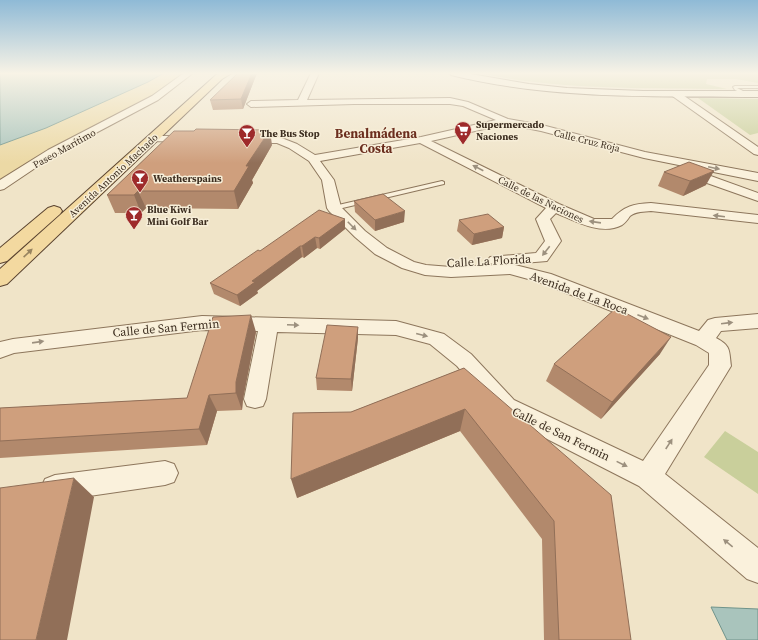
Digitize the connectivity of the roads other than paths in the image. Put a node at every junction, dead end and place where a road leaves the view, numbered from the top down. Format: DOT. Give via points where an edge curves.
graph roads {
  1 [pos="146,103"];
  2 [pos="179,103"];
  3 [pos="191,103"];
  4 [pos="301,103"];
  5 [pos="307,103"];
  6 [pos="457,103"];
  7 [pos="688,103"];
  8 [pos="251,104"];
  9 [pos="506,121"];
  10 [pos="152,139"];
  11 [pos="203,139"];
  12 [pos="233,140"];
  13 [pos="421,140"];
  14 [pos="758,152"];
  15 [pos="644,155"];
  16 [pos="313,159"];
  17 [pos="758,177"];
  18 [pos="442,183"];
  19 [pos="0,186"];
  20 [pos="79,189"];
  21 [pos="758,197"];
  22 [pos="62,204"];
  23 [pos="554,207"];
  24 [pos="334,208"];
  25 [pos="758,219"];
  26 [pos="0,257"];
  27 [pos="425,270"];
  28 [pos="0,280"];
  29 [pos="758,321"];
  30 [pos="268,324"];
  31 [pos="704,340"];
  32 [pos="0,350"];
  33 [pos="255,399"];
  34 [pos="165,473"];
  35 [pos="648,477"];
  36 [pos="31,492"];
  37 [pos="758,568"];
  1 -- 19 [label="street, Paseo Marítimo" via="52,152"];
  2 -- 20 [label="main road, Avenida Antonio Machado"];
  3 -- 10 [label="main road, Avenida Antonio Machado"];
  4 -- 5 [label="street, Calle Cruz Roja"];
  4 -- 8 [label="street, Calle Cruz Roja"];
  6 -- 9 [label="street, Calle Cruz Roja"];
  7 -- 14 [label="street"];
  9 -- 13 [label="street"];
  9 -- 15 [label="street, Calle Cruz Roja"];
  10 -- 11 [label="street"];
  28 -- 10 [label="main road, Avenida Antonio Machado, one-way"];
  12 -- 16 [label="street" via="279,140"];
  13 -- 16 [label="street"];
  23 -- 13 [label="street, Calle de las Naciones, one-way"];
  15 -- 17 [label="street, Calle Cruz Roja, one-way"];
  15 -- 21 [label="street"];
  16 -- 24 [label="street" via="328,180"];
  18 -- 24 [label="lane"];
  22 -- 26 [label="main road, Avenida Antonio Machado"];
  25 -- 23 [label="street, Calle de las Naciones, one-way" via="651,207 627,212 617,222 609,224 592,223"];
  23 -- 27 [label="street, Calle La Florida, one-way" via="543,219 553,241 541,258 434,264"];
  24 -- 27 [label="street, Avenida de La Roca, one-way" via="381,251 408,265"];
  27 -- 31 [label="street, Avenida de La Roca, one-way" via="510,270 545,278"];
  31 -- 29 [label="street, one-way" via="715,325"];
  32 -- 30 [label="street, Calle de San Fermin, one-way" via="50,341 202,323"];
  30 -- 33 [label="street"];
  30 -- 35 [label="street, Calle de San Fermin, one-way" via="396,328 437,339 464,360 506,408"];
  35 -- 31 [label="street, Avenida de La Roca, one-way" via="720,366 719,350"];
  34 -- 36 [label="street"];
  37 -- 35 [label="street, Calle de San Fermin, one-way"];
}
